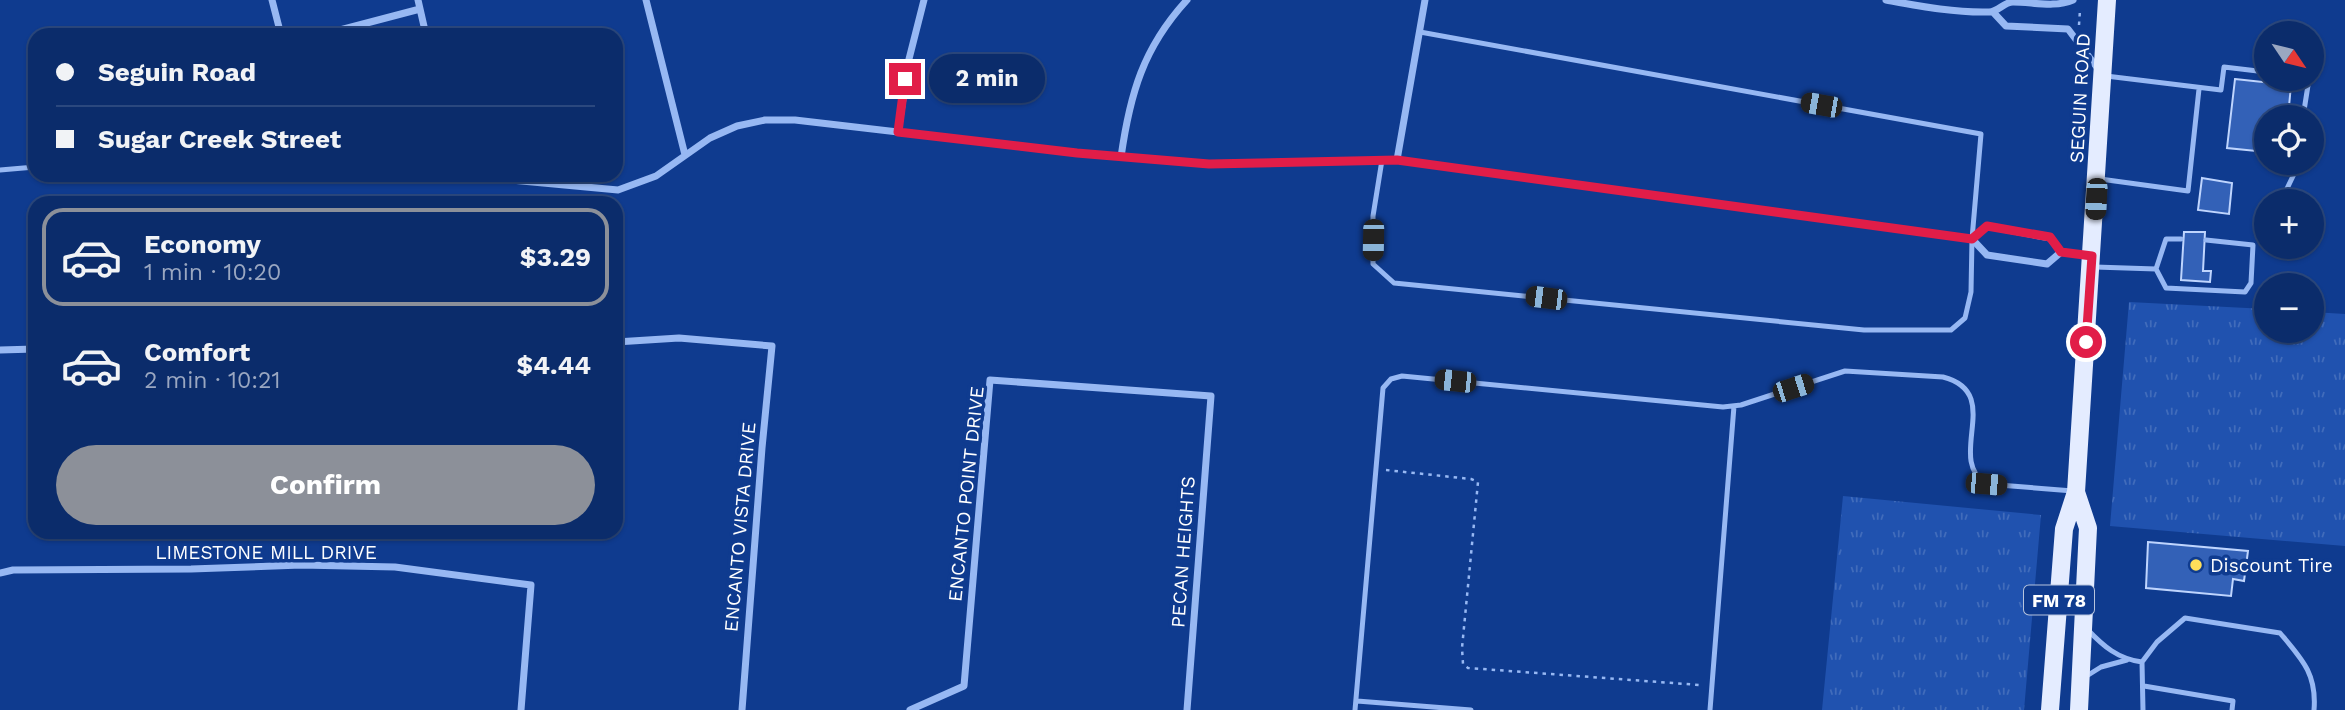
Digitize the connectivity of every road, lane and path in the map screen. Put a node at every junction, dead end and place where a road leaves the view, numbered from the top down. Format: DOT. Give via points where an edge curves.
graph roads {
  1 [pos="272,0"];
  2 [pos="418,0"];
  3 [pos="646,0"];
  4 [pos="1187,0"];
  5 [pos="1425,0"];
  6 [pos="1886,0"];
  7 [pos="2073,0"];
  8 [pos="2106,0"];
  9 [pos="922,1"];
  10 [pos="2080,7"];
  11 [pos="420,9"];
  12 [pos="1993,12"];
  13 [pos="2079,25"];
  14 [pos="279,28"];
  15 [pos="348,28"];
  16 [pos="424,28"];
  17 [pos="1419,32"];
  18 [pos="2254,71"];
  19 [pos="2102,75"];
  20 [pos="2199,89"];
  21 [pos="898,132"];
  22 [pos="685,155"];
  23 [pos="1121,157"];
  24 [pos="1382,160"];
  25 [pos="1397,160"];
  26 [pos="28,168"];
  27 [pos="0,170"];
  28 [pos="2097,178"];
  29 [pos="530,182"];
  30 [pos="1972,239"];
  31 [pos="2181,239"];
  32 [pos="2206,240"];
  33 [pos="2061,252"];
  34 [pos="2092,261"];
  35 [pos="2156,269"];
  36 [pos="623,342"];
  37 [pos="28,349"];
  38 [pos="0,350"];
  39 [pos="1211,396"];
  40 [pos="1734,406"];
  41 [pos="1376,468"];
  42 [pos="2076,492"];
  43 [pos="0,573"];
  44 [pos="2083,625"];
  45 [pos="2127,660"];
  46 [pos="2142,662"];
  47 [pos="2080,680"];
  48 [pos="1712,686"];
  49 [pos="2144,686"];
  50 [pos="1357,701"];
  51 [pos="521,710"];
  52 [pos="742,710"];
  53 [pos="911,710"];
  54 [pos="1187,710"];
  55 [pos="1355,710"];
  56 [pos="1471,710"];
  57 [pos="1710,710"];
  58 [pos="2050,710"];
  59 [pos="2079,710"];
  60 [pos="2143,710"];
  61 [pos="2232,710"];
  62 [pos="2314,710"];
  1 -- 14 [label="street"];
  2 -- 11 [label="street"];
  3 -- 22 [label="street"];
  4 -- 23 [label="street" via="1143,64"];
  5 -- 17 [label="street"];
  6 -- 12 [label="street"];
  7 -- 12 [label="street" via="2009,1"];
  8 -- 19 [label="main road, SEGUIN ROAD / FM 78"];
  9 -- 21 [label="street"];
  10 -- 13 [label="path"];
  11 -- 15 [label="street"];
  11 -- 16 [label="street"];
  12 -- 19 [label="street" via="2006,26 2068,29"];
  17 -- 25 [label="street"];
  17 -- 30 [label="lane" via="1981,134"];
  18 -- 20 [label="lane" via="2224,67 2221,90"];
  19 -- 20 [label="lane"];
  19 -- 28 [label="main road, SEGUIN ROAD / FM 78"];
  20 -- 28 [label="lane" via="2188,191"];
  21 -- 22 [label="street" via="765,120 737,126"];
  21 -- 23 [label="street"];
  22 -- 29 [label="street" via="656,176 618,190"];
  23 -- 24 [label="street" via="1209,164"];
  24 -- 25 [label="street"];
  24 -- 30 [label="lane" via="1373,216 1373,264 1394,283 1864,330 1951,330 1965,318 1971,292"];
  25 -- 30 [label="street"];
  26 -- 27 [label="lane"];
  28 -- 34 [label="main road, SEGUIN ROAD / FM 78"];
  30 -- 33 [label="street" via="1987,255 2047,264"];
  30 -- 33 [label="street" via="1987,226 2050,237"];
  31 -- 35 [label="lane" via="2166,239"];
  32 -- 35 [label="lane" via="2253,245 2251,283 2245,292 2166,288"];
  33 -- 34 [label="street"];
  34 -- 35 [label="lane"];
  34 -- 42 [label="main road, SEGUIN ROAD / FM 78"];
  36 -- 52 [label="street, ENCANTO VISTA DRIVE" via="679,338 772,346"];
  37 -- 38 [label="street"];
  39 -- 53 [label="street, ENCANTO POINT DRIVE" via="990,380 964,687"];
  39 -- 54 [label="street, PECAN HEIGHTS"];
  40 -- 41 [label="lane" via="1402,376 1383,388"];
  40 -- 42 [label="lane" via="1844,371 1955,380 1973,403 1970,464 1977,478 1986,484"];
  40 -- 48 [label="lane"];
  41 -- 48 [label="path" via="1478,482 1463,664"];
  41 -- 50 [label="lane"];
  42 -- 44 [label="main road, SEGUIN ROAD / FM 78" via="2088,528"];
  42 -- 58 [label="main road, SEGUIN ROAD / FM 78" via="2064,529"];
  43 -- 51 [label="street, LIMESTONE MILL DRIVE" via="395,567 531,585"];
  44 -- 45 [label="lane" via="2105,648"];
  44 -- 47 [label="main road, SEGUIN ROAD / FM 78"];
  45 -- 46 [label="lane"];
  45 -- 47 [label="lane" via="2101,667"];
  46 -- 49 [label="lane"];
  46 -- 62 [label="lane" via="2185,618 2280,633 2304,661 2316,692"];
  47 -- 59 [label="main road, SEGUIN ROAD / FM 78"];
  48 -- 57 [label="lane"];
  49 -- 60 [label="lane"];
  49 -- 61 [label="lane" via="2233,701"];
  50 -- 55 [label="lane"];
  50 -- 56 [label="lane"];
}
